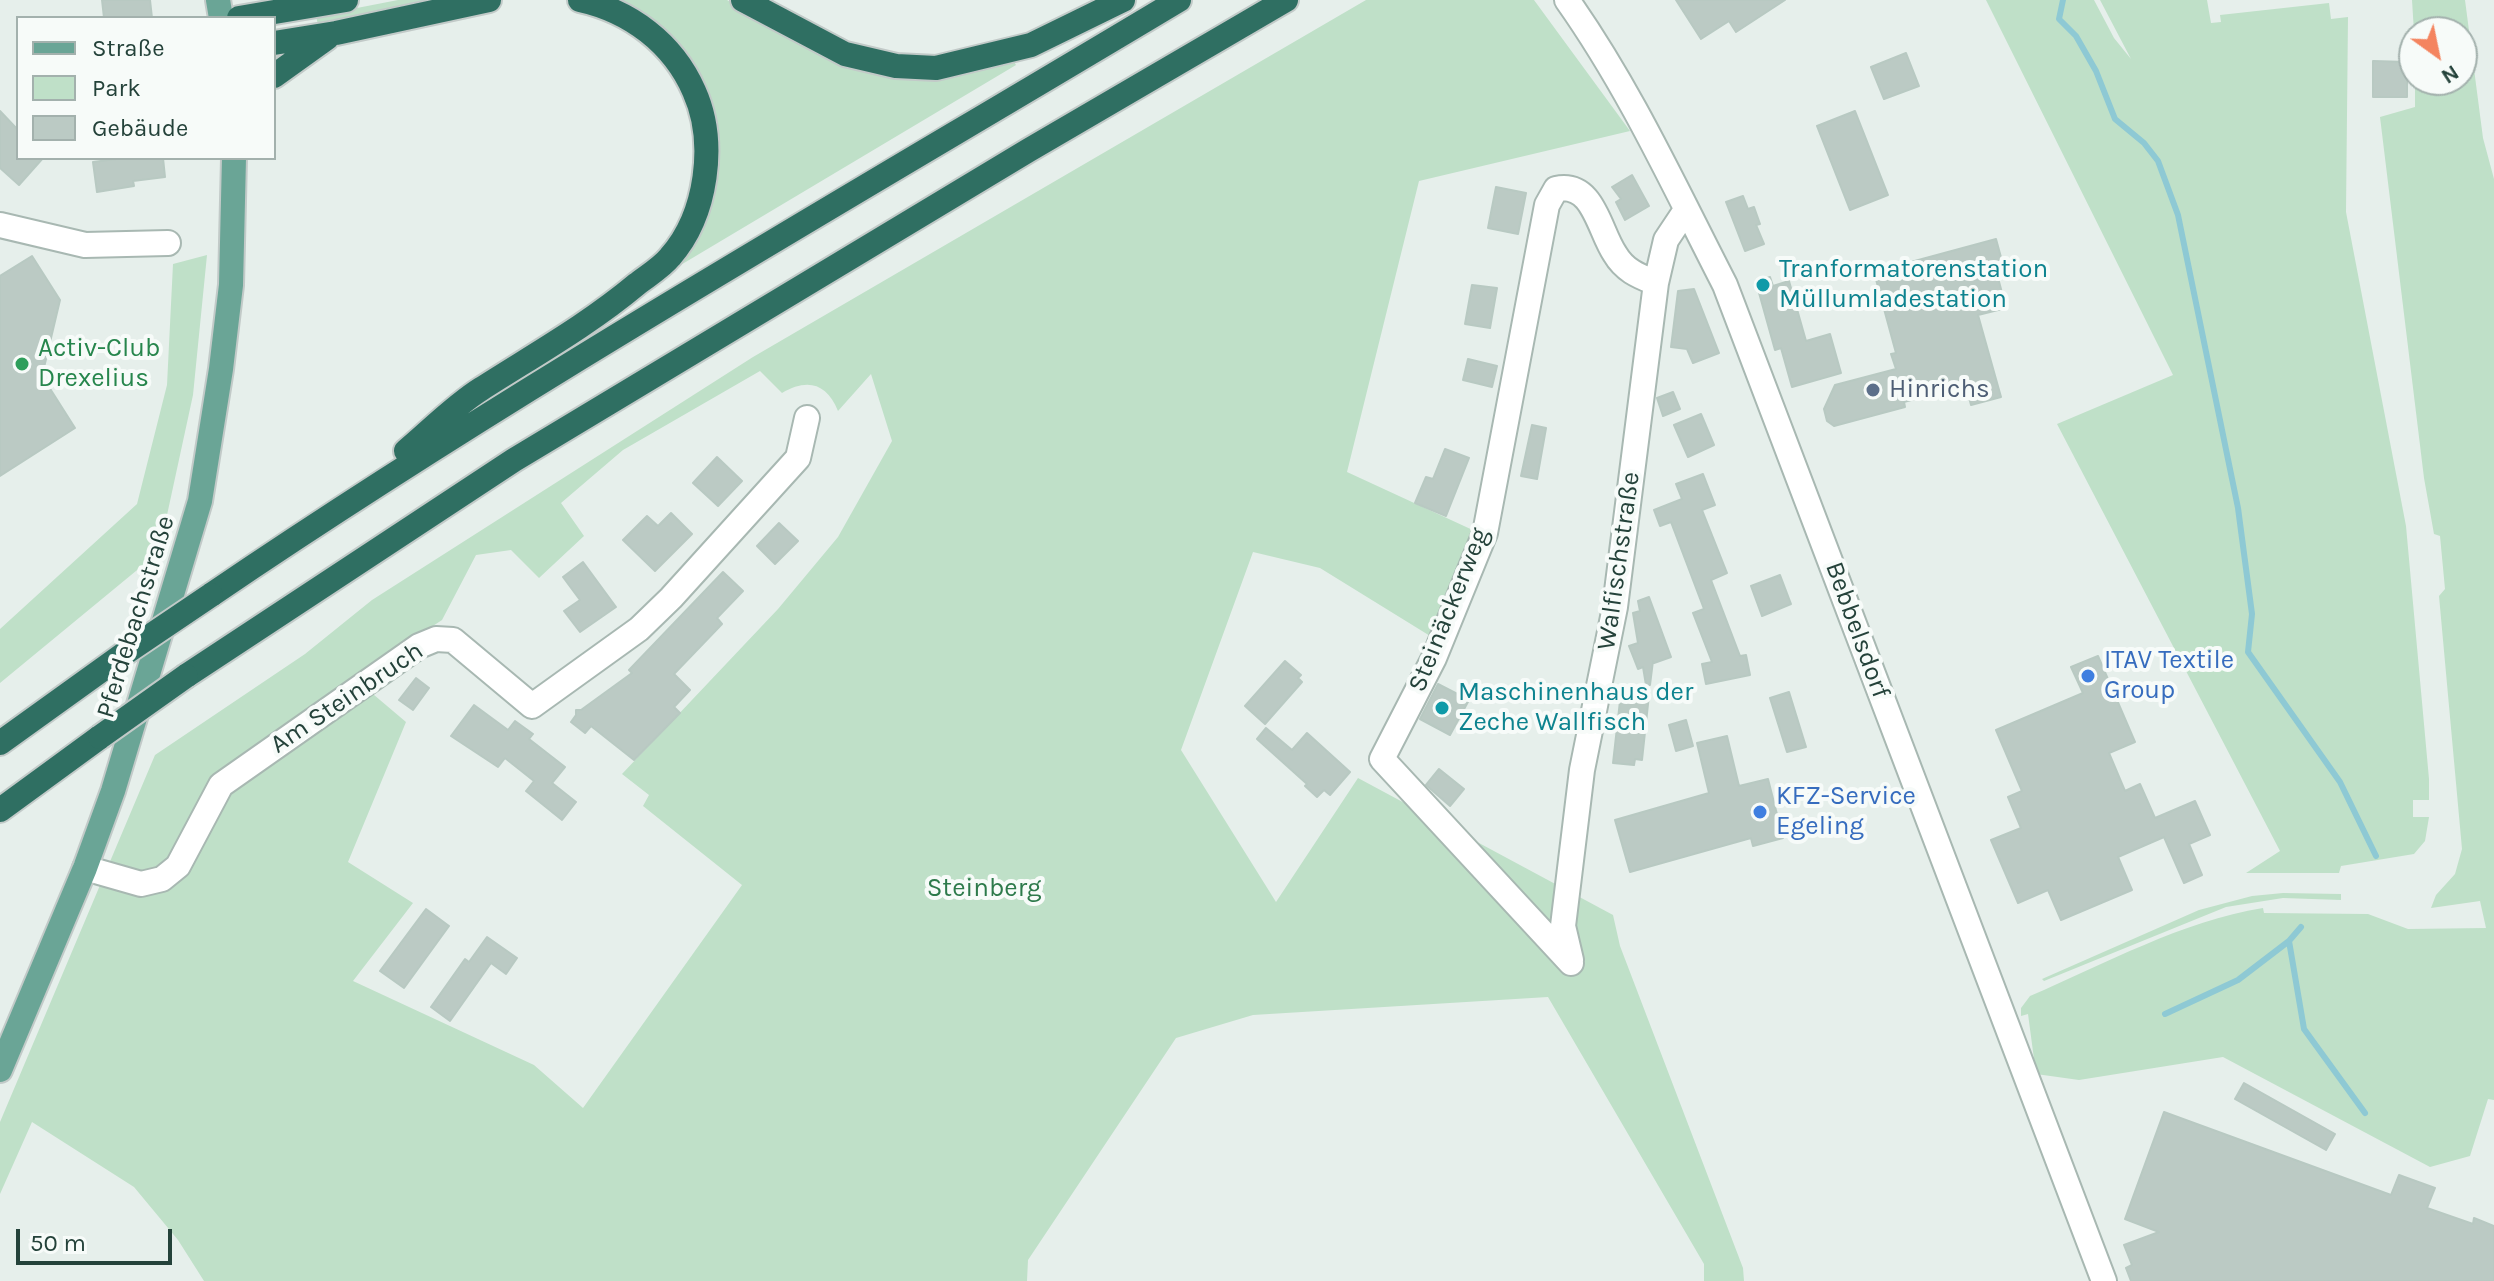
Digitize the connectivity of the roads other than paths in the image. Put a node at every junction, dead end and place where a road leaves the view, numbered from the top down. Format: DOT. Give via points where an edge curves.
graph roads {
  1 [pos="346,0"];
  2 [pos="489,0"];
  3 [pos="580,0"];
  4 [pos="743,0"];
  5 [pos="1123,0"];
  6 [pos="1179,0"];
  7 [pos="1286,0"];
  8 [pos="1567,0"];
  9 [pos="251,16"];
  10 [pos="336,33"];
  11 [pos="276,43"];
  12 [pos="276,74"];
  13 [pos="234,160"];
  14 [pos="1686,210"];
  15 [pos="0,225"];
  16 [pos="168,243"];
  17 [pos="1656,283"];
  18 [pos="807,418"];
  19 [pos="337,510"];
  20 [pos="0,743"];
  21 [pos="0,810"];
  22 [pos="85,868"];
  23 [pos="1571,963"];
  24 [pos="0,1070"];
  25 [pos="2104,1281"];
  1 -- 9 [label="highway"];
  2 -- 10 [label="highway"];
  3 -- 19 [label="highway" via="629,17 664,45 695,93 706,160 692,221 670,257 601,314 476,392"];
  4 -- 5 [label="highway" via="845,54 896,66 936,68 1031,45"];
  6 -- 19 [label="highway" via="625,328"];
  7 -- 21 [label="highway, bridge" via="514,460 186,676"];
  8 -- 14 [label="street, Bebbelsdorf" via="1620,82"];
  10 -- 11 [label="highway"];
  10 -- 12 [label="highway"];
  13 -- 22 [label="main road, Pferdebachstraße" via="231,285 200,501"];
  14 -- 17 [label="street, Walfischstraße" via="1666,240"];
  14 -- 25 [label="street, Bebbelsdorf" via="1725,285"];
  15 -- 16 [label="street" via="85,245"];
  17 -- 23 [label="street, Walfischstraße" via="1615,607 1582,770 1563,926"];
  17 -- 23 [label="street, Steinäckerweg" via="1630,273 1614,254 1579,191 1556,189 1547,205 1485,533 1434,658 1382,759"];
  18 -- 22 [label="street, Am Steinbruch" via="798,458 671,598 639,629 532,706 453,640 436,639 221,785 178,866 162,879 141,884"];
  19 -- 20 [label="highway, bridge"];
  22 -- 24 [label="main road, Pferdebachstraße"];
}
